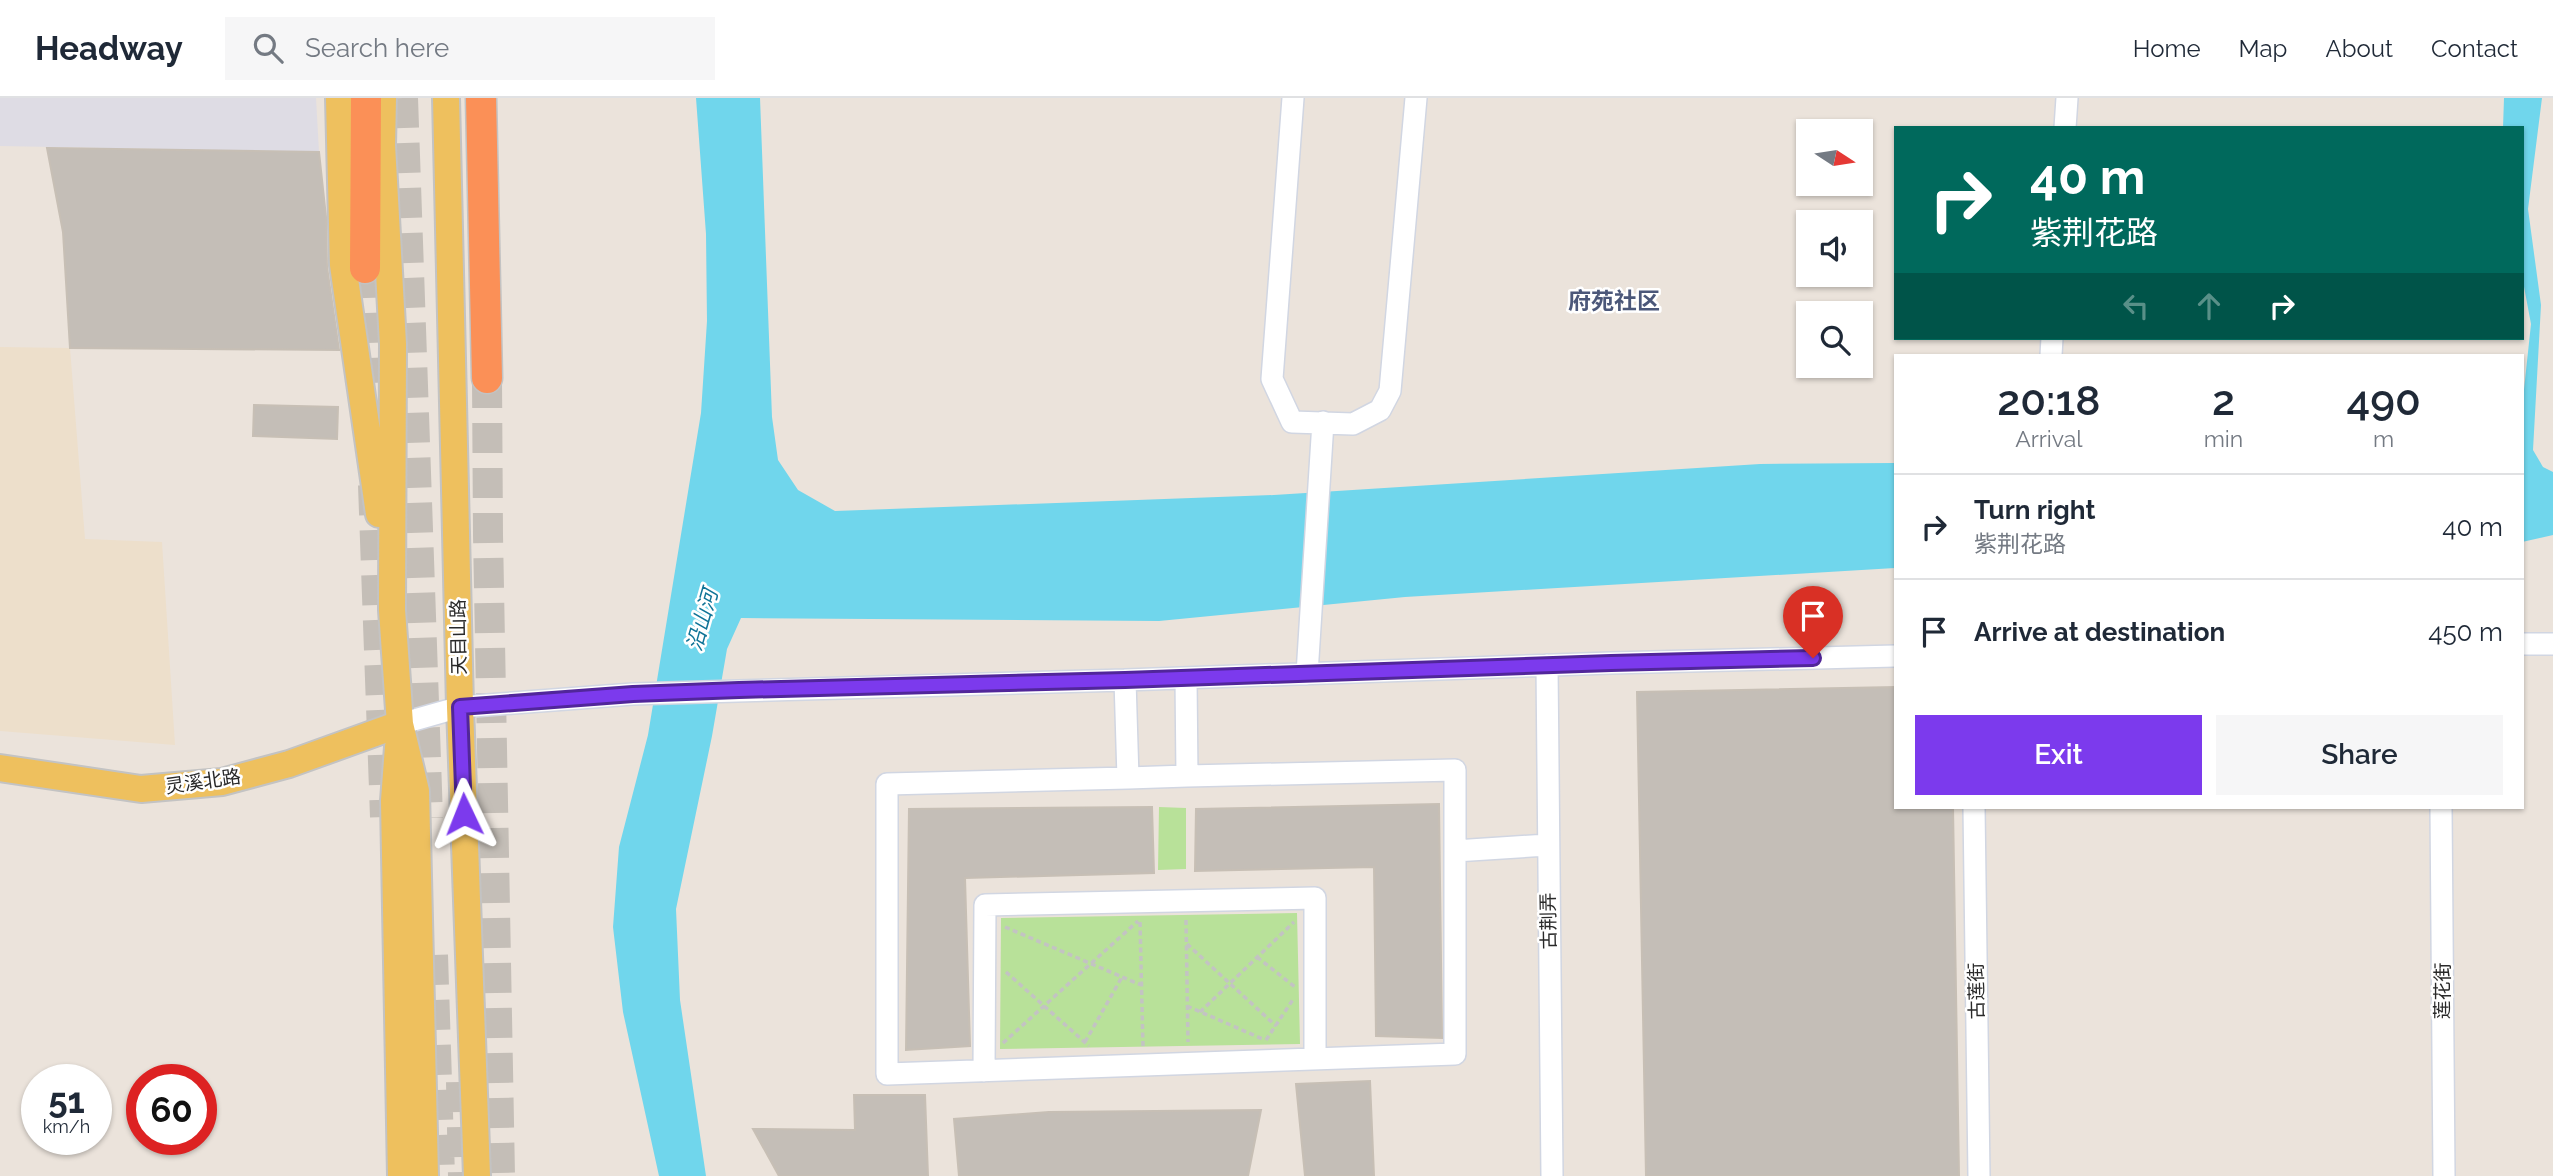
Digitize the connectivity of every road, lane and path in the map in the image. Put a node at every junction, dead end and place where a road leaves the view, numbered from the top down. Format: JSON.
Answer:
{"nodes":[{"id":1,"x":339,"y":98,"type":"edge"},
{"id":2,"x":366,"y":98,"type":"edge"},
{"id":3,"x":383,"y":98,"type":"edge"},
{"id":4,"x":446,"y":98,"type":"edge"},
{"id":5,"x":481,"y":98,"type":"edge"},
{"id":6,"x":1293,"y":98,"type":"edge"},
{"id":7,"x":1416,"y":98,"type":"edge"},
{"id":8,"x":2067,"y":98,"type":"edge"},
{"id":9,"x":2065,"y":126,"type":"edge"},
{"id":10,"x":365,"y":268,"type":"tunnel mouth"},
{"id":11,"x":487,"y":378,"type":"tunnel mouth"},
{"id":12,"x":1323,"y":422,"type":"junction"},
{"id":13,"x":392,"y":610,"type":"junction"},
{"id":14,"x":2524,"y":644,"type":"edge"},
{"id":15,"x":2553,"y":644,"type":"edge"},
{"id":16,"x":1894,"y":656,"type":"edge"},
{"id":17,"x":1547,"y":665,"type":"junction"},
{"id":18,"x":1307,"y":674,"type":"junction"},
{"id":19,"x":1186,"y":678,"type":"junction"},
{"id":20,"x":1125,"y":680,"type":"junction"},
{"id":21,"x":460,"y":707,"type":"junction"},
{"id":22,"x":400,"y":724,"type":"junction"},
{"id":23,"x":0,"y":768,"type":"edge"},
{"id":24,"x":1187,"y":776,"type":"junction"},
{"id":25,"x":1128,"y":778,"type":"junction"},
{"id":26,"x":1974,"y":809,"type":"edge"},
{"id":27,"x":2441,"y":809,"type":"edge"},
{"id":28,"x":1547,"y":845,"type":"junction"},
{"id":29,"x":1455,"y":851,"type":"junction"},
{"id":30,"x":1187,"y":901,"type":"junction"},
{"id":31,"x":1139,"y":911,"type":"junction"},
{"id":32,"x":1298,"y":919,"type":"dead end"},
{"id":33,"x":1001,"y":925,"type":"dead end"},
{"id":34,"x":1186,"y":943,"type":"junction"},
{"id":35,"x":1258,"y":957,"type":"junction"},
{"id":36,"x":1091,"y":964,"type":"junction"},
{"id":37,"x":1001,"y":968,"type":"dead end"},
{"id":38,"x":1122,"y":977,"type":"junction"},
{"id":39,"x":1230,"y":983,"type":"junction"},
{"id":40,"x":1141,"y":985,"type":"junction"},
{"id":41,"x":1044,"y":1006,"type":"junction"},
{"id":42,"x":1187,"y":1006,"type":"junction"},
{"id":43,"x":1200,"y":1012,"type":"junction"},
{"id":44,"x":1276,"y":1026,"type":"junction"},
{"id":45,"x":1266,"y":1040,"type":"junction"},
{"id":46,"x":1085,"y":1043,"type":"junction"},
{"id":47,"x":1000,"y":1045,"type":"dead end"},
{"id":48,"x":1277,"y":1045,"type":"dead end"},
{"id":49,"x":1091,"y":1048,"type":"dead end"},
{"id":50,"x":1315,"y":1059,"type":"junction"},
{"id":51,"x":1189,"y":1063,"type":"junction"},
{"id":52,"x":1144,"y":1065,"type":"junction"},
{"id":53,"x":984,"y":1071,"type":"junction"},
{"id":54,"x":401,"y":1176,"type":"edge"},
{"id":55,"x":425,"y":1176,"type":"edge"},
{"id":56,"x":477,"y":1176,"type":"edge"},
{"id":57,"x":1552,"y":1176,"type":"edge"},
{"id":58,"x":1979,"y":1176,"type":"edge"},
{"id":59,"x":2444,"y":1176,"type":"edge"}],
"edges":[{"from":1,"to":13,"type":"main road"},
{"from":2,"to":10,"type":"highway"},
{"from":3,"to":13,"type":"main road"},
{"from":4,"to":21,"type":"main road","name":"天目山路"},
{"from":5,"to":11,"type":"highway"},
{"from":6,"to":12,"type":"street"},
{"from":7,"to":12,"type":"street"},
{"from":8,"to":9,"type":"street"},
{"from":12,"to":18,"type":"street"},
{"from":13,"to":22,"type":"main road"},
{"from":14,"to":15,"type":"street"},
{"from":16,"to":17,"type":"street"},
{"from":17,"to":18,"type":"street"},
{"from":17,"to":28,"type":"street","name":"古荆弄"},
{"from":18,"to":19,"type":"street"},
{"from":19,"to":20,"type":"street"},
{"from":19,"to":24,"type":"street"},
{"from":20,"to":21,"type":"street"},
{"from":20,"to":25,"type":"street"},
{"from":21,"to":22,"type":"street"},
{"from":21,"to":56,"type":"main road","name":"天目山路"},
{"from":22,"to":23,"type":"main road","name":"灵溪北路"},
{"from":22,"to":54,"type":"main road"},
{"from":22,"to":55,"type":"main road"},
{"from":24,"to":25,"type":"street"},
{"from":24,"to":29,"type":"street"},
{"from":25,"to":53,"type":"street"},
{"from":26,"to":58,"type":"street","name":"古莲街"},
{"from":27,"to":59,"type":"street","name":"莲花街"},
{"from":28,"to":29,"type":"street"},
{"from":28,"to":57,"type":"street","name":"古荆弄"},
{"from":29,"to":50,"type":"street"},
{"from":30,"to":31,"type":"street"},
{"from":30,"to":34,"type":"path"},
{"from":30,"to":50,"type":"street"},
{"from":31,"to":36,"type":"path"},
{"from":31,"to":40,"type":"path"},
{"from":31,"to":53,"type":"street"},
{"from":32,"to":35,"type":"path"},
{"from":33,"to":36,"type":"path"},
{"from":34,"to":39,"type":"path"},
{"from":34,"to":42,"type":"path"},
{"from":35,"to":39,"type":"path"},
{"from":35,"to":44,"type":"path"},
{"from":36,"to":38,"type":"path"},
{"from":36,"to":41,"type":"path"},
{"from":37,"to":41,"type":"path"},
{"from":38,"to":40,"type":"path"},
{"from":38,"to":46,"type":"path"},
{"from":39,"to":43,"type":"path"},
{"from":39,"to":44,"type":"path"},
{"from":40,"to":52,"type":"path"},
{"from":41,"to":46,"type":"path"},
{"from":41,"to":47,"type":"path"},
{"from":42,"to":43,"type":"path"},
{"from":42,"to":51,"type":"path"},
{"from":43,"to":45,"type":"path"},
{"from":44,"to":45,"type":"path"},
{"from":45,"to":48,"type":"path"},
{"from":46,"to":49,"type":"path"},
{"from":50,"to":51,"type":"street"},
{"from":51,"to":52,"type":"street"},
{"from":52,"to":53,"type":"street"}]}
